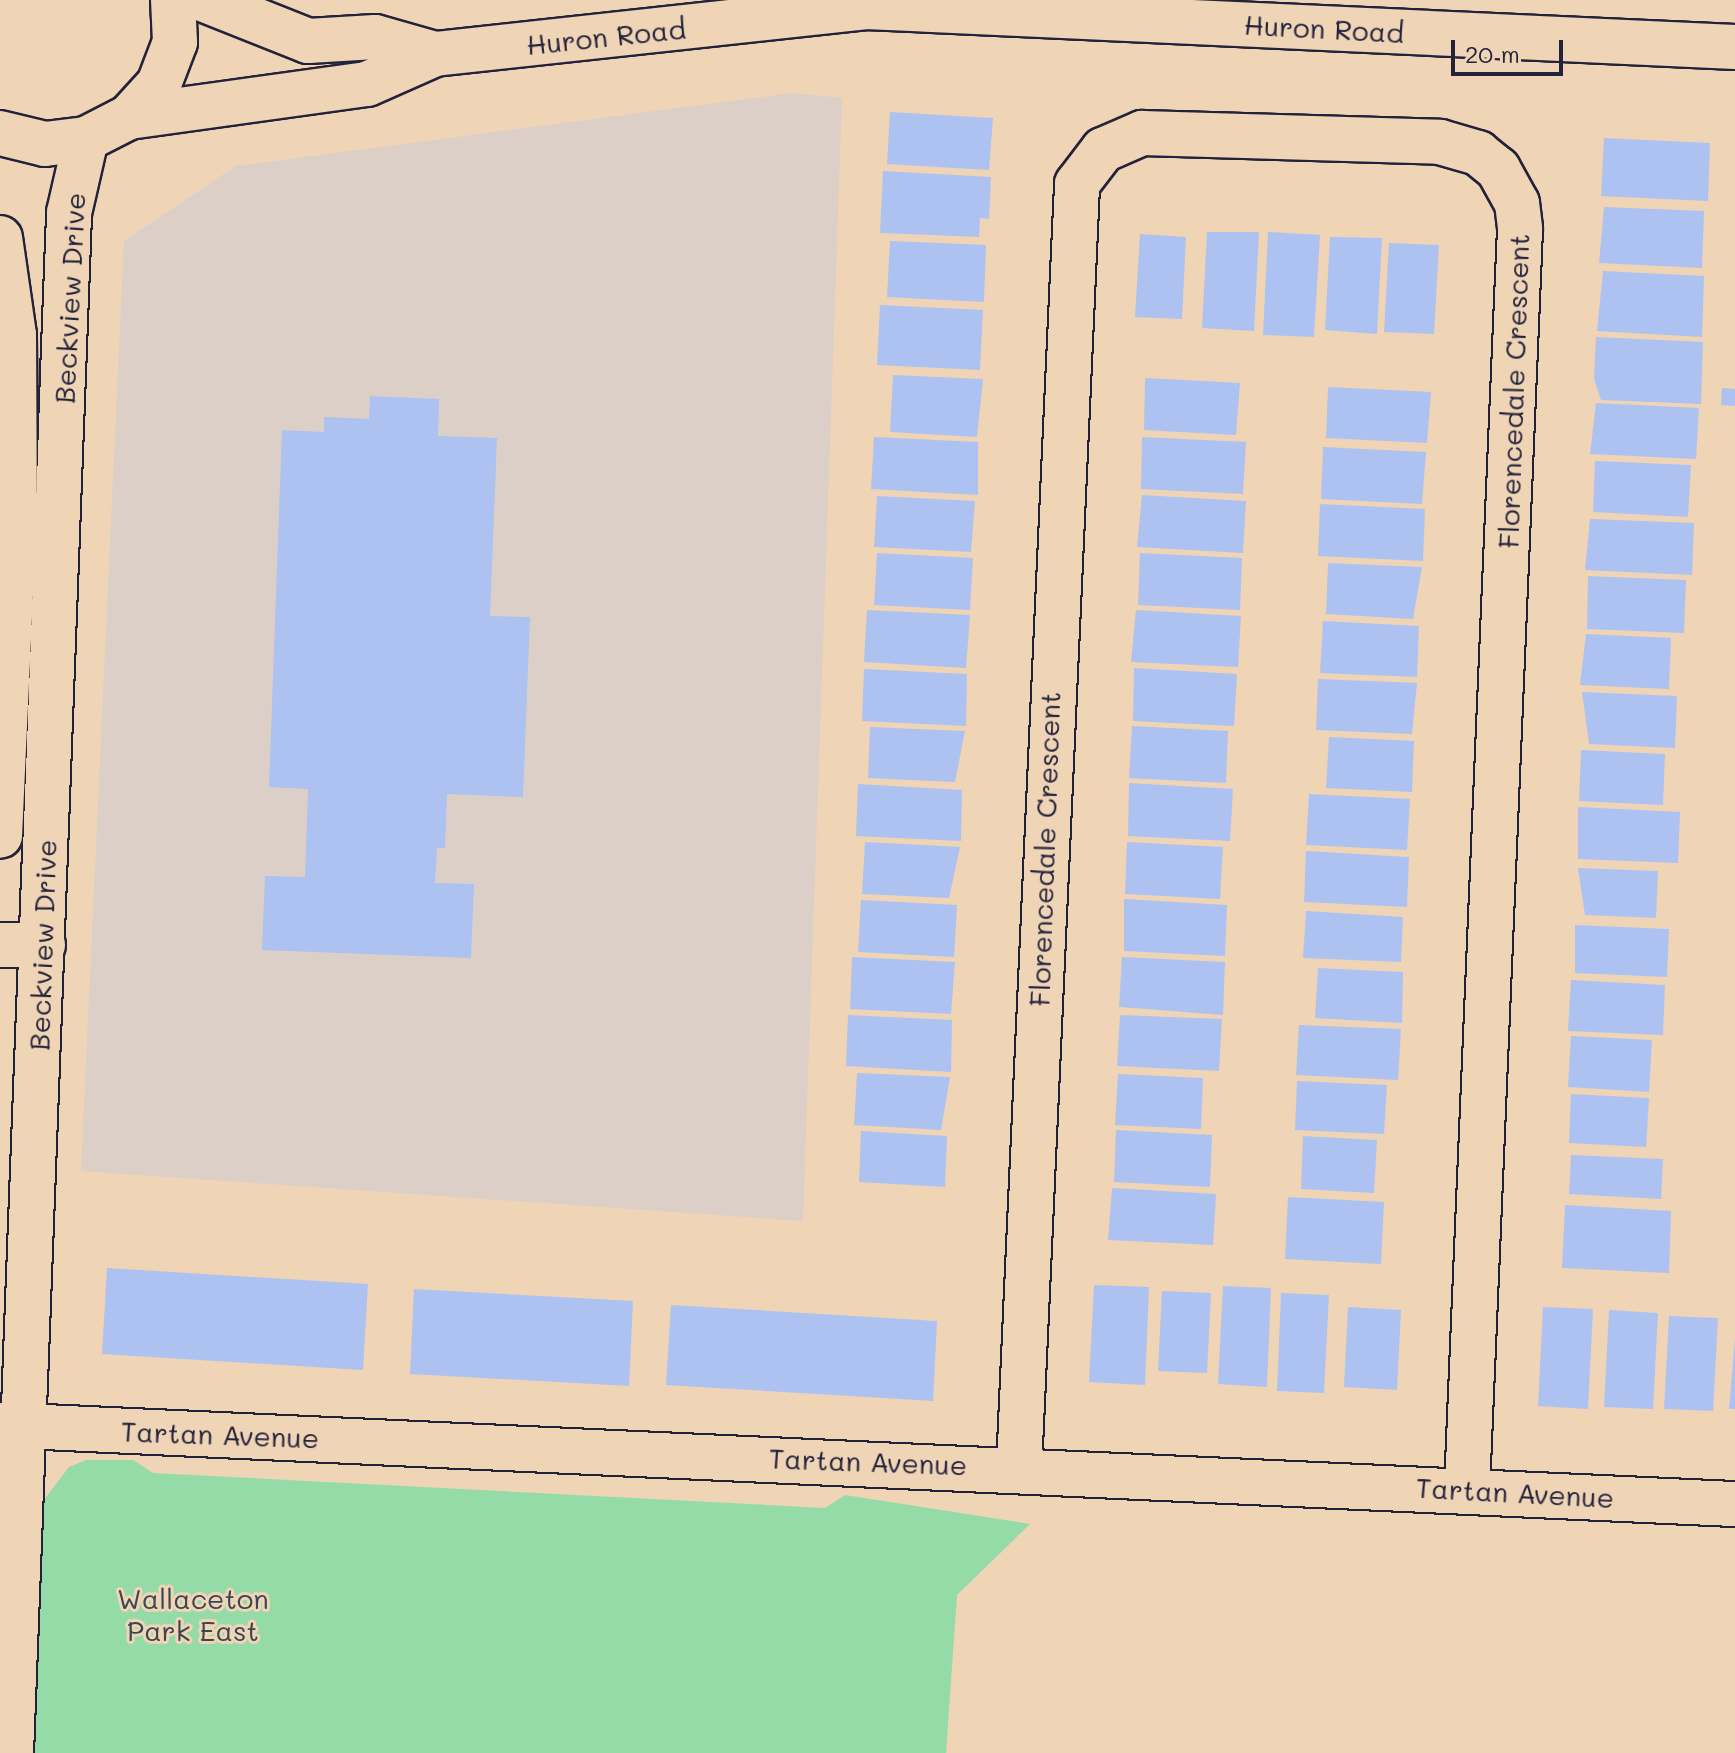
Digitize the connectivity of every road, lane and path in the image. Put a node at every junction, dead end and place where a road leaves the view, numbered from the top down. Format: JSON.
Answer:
{"nodes":[{"id":1,"x":173,"y":0,"type":"edge"},
{"id":2,"x":205,"y":0,"type":"edge"},
{"id":3,"x":1735,"y":47,"type":"edge"},
{"id":4,"x":435,"y":54,"type":"junction"},
{"id":5,"x":129,"y":117,"type":"junction"},
{"id":6,"x":0,"y":133,"type":"edge"},
{"id":7,"x":86,"y":139,"type":"junction"},
{"id":8,"x":0,"y":238,"type":"edge"},
{"id":9,"x":7,"y":506,"type":"edge"},
{"id":10,"x":59,"y":511,"type":"junction"},
{"id":11,"x":0,"y":836,"type":"edge"},
{"id":12,"x":21,"y":945,"type":"edge"},
{"id":13,"x":12,"y":1425,"type":"edge"},
{"id":14,"x":1019,"y":1468,"type":"junction"},
{"id":15,"x":1467,"y":1489,"type":"junction"},
{"id":16,"x":1735,"y":1504,"type":"edge"},
{"id":17,"x":11,"y":1753,"type":"edge"}],
"edges":[{"from":1,"to":5,"type":"street"},
{"from":2,"to":4,"type":"street","name":"Huron Road"},
{"from":3,"to":4,"type":"street","name":"Huron Road"},
{"from":4,"to":5,"type":"street","name":"Huron Road"},
{"from":5,"to":7,"type":"street"},
{"from":6,"to":7,"type":"street"},
{"from":7,"to":10,"type":"street","name":"Beckview Drive"},
{"from":8,"to":9,"type":"street","name":"Beckview Drive"},
{"from":9,"to":10,"type":"street"},
{"from":9,"to":11,"type":"street","name":"Beckview Drive"},
{"from":10,"to":12,"type":"street","name":"Beckview Drive"},
{"from":12,"to":13,"type":"street","name":"Beckview Drive"},
{"from":13,"to":14,"type":"street","name":"Tartan Avenue"},
{"from":13,"to":17,"type":"street","name":"Beckview Drive"},
{"from":14,"to":15,"type":"street","name":"Tartan Avenue"},
{"from":14,"to":15,"type":"street","name":"Florencedale Crescent"},
{"from":15,"to":16,"type":"street","name":"Tartan Avenue"}]}
